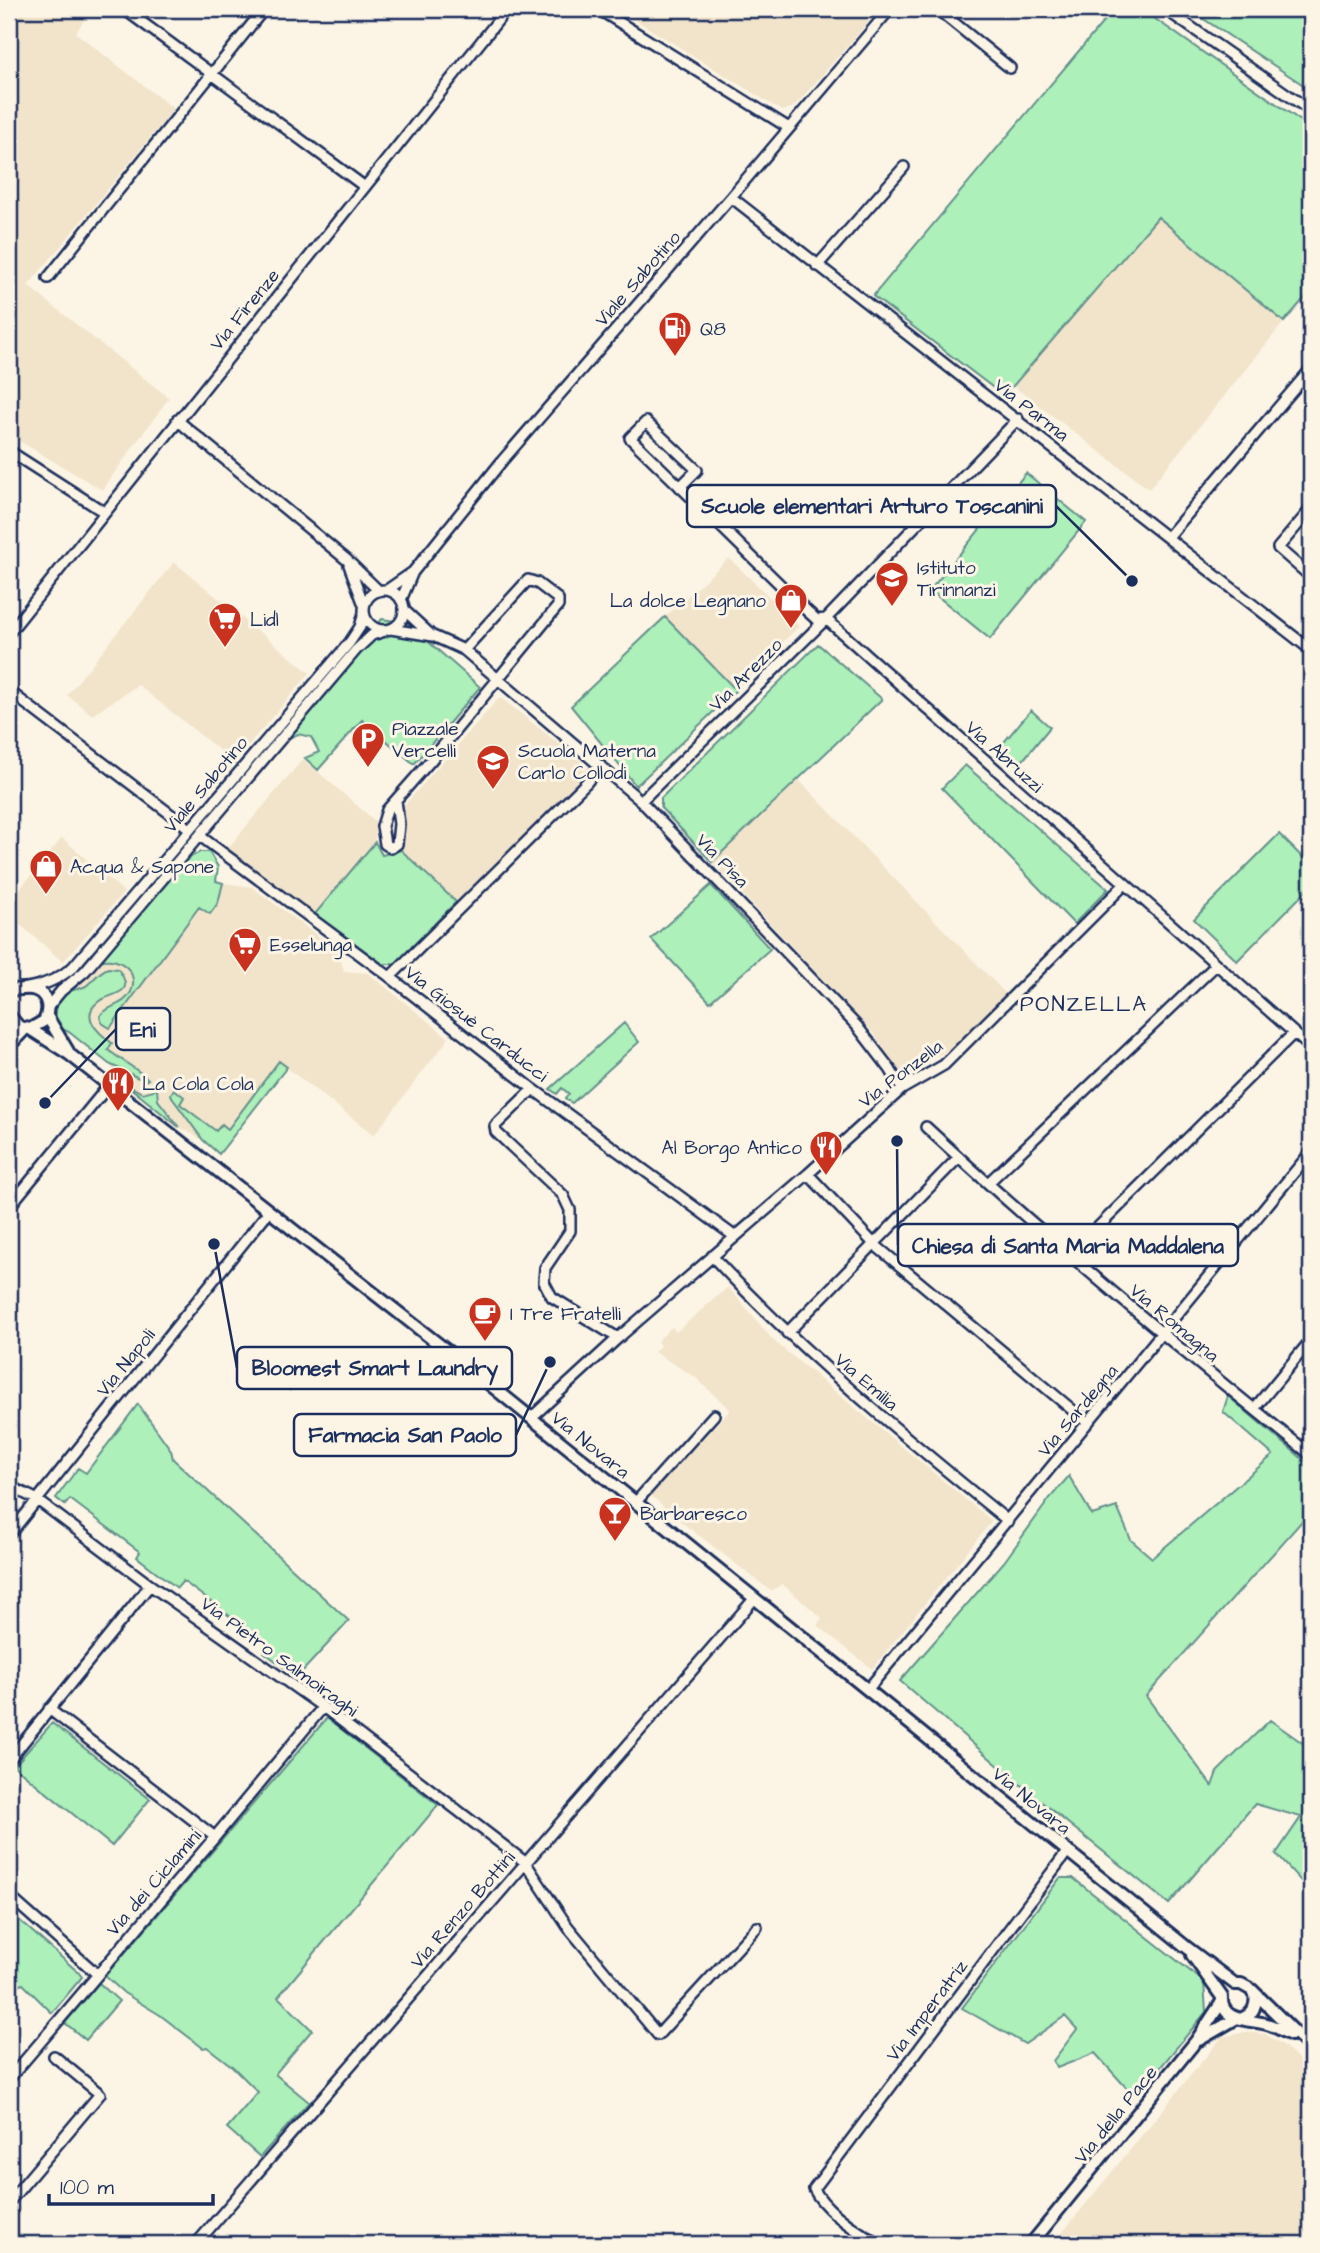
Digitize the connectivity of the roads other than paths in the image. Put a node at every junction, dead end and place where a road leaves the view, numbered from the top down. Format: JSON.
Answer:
{"nodes":[{"id":1,"x":124,"y":9,"type":"edge"},
{"id":2,"x":264,"y":9,"type":"edge"},
{"id":3,"x":507,"y":9,"type":"edge"},
{"id":4,"x":598,"y":9,"type":"edge"},
{"id":5,"x":890,"y":9,"type":"edge"},
{"id":6,"x":937,"y":9,"type":"edge"},
{"id":7,"x":1165,"y":9,"type":"edge"},
{"id":8,"x":1010,"y":68,"type":"dead end"},
{"id":9,"x":212,"y":74,"type":"junction"},
{"id":10,"x":1311,"y":111,"type":"edge"},
{"id":11,"x":789,"y":128,"type":"junction"},
{"id":12,"x":904,"y":167,"type":"dead end"},
{"id":13,"x":365,"y":187,"type":"junction"},
{"id":14,"x":731,"y":197,"type":"junction"},
{"id":15,"x":817,"y":266,"type":"junction"},
{"id":16,"x":48,"y":278,"type":"dead end"},
{"id":17,"x":1311,"y":369,"type":"edge"},
{"id":18,"x":1018,"y":419,"type":"junction"},
{"id":19,"x":177,"y":420,"type":"junction"},
{"id":20,"x":9,"y":452,"type":"edge"},
{"id":21,"x":680,"y":487,"type":"junction"},
{"id":22,"x":1311,"y":509,"type":"edge"},
{"id":23,"x":104,"y":512,"type":"junction"},
{"id":24,"x":1168,"y":537,"type":"junction"},
{"id":25,"x":347,"y":560,"type":"junction"},
{"id":26,"x":413,"y":572,"type":"junction"},
{"id":27,"x":1311,"y":578,"type":"edge"},
{"id":28,"x":383,"y":591,"type":"junction"},
{"id":29,"x":403,"y":605,"type":"junction"},
{"id":30,"x":364,"y":609,"type":"junction"},
{"id":31,"x":826,"y":620,"type":"junction"},
{"id":32,"x":388,"y":630,"type":"junction"},
{"id":33,"x":9,"y":633,"type":"edge"},
{"id":34,"x":432,"y":636,"type":"junction"},
{"id":35,"x":464,"y":650,"type":"junction"},
{"id":36,"x":1311,"y":650,"type":"edge"},
{"id":37,"x":497,"y":679,"type":"junction"},
{"id":38,"x":9,"y":691,"type":"edge"},
{"id":39,"x":600,"y":765,"type":"junction"},
{"id":40,"x":396,"y":800,"type":"dead end"},
{"id":41,"x":641,"y":801,"type":"junction"},
{"id":42,"x":190,"y":829,"type":"junction"},
{"id":43,"x":200,"y":836,"type":"junction"},
{"id":44,"x":1124,"y":885,"type":"junction"},
{"id":45,"x":1216,"y":965,"type":"junction"},
{"id":46,"x":390,"y":976,"type":"junction"},
{"id":47,"x":18,"y":990,"type":"edge"},
{"id":48,"x":9,"y":1003,"type":"edge"},
{"id":49,"x":47,"y":1011,"type":"junction"},
{"id":50,"x":9,"y":1019,"type":"edge"},
{"id":51,"x":27,"y":1029,"type":"junction"},
{"id":52,"x":1294,"y":1033,"type":"junction"},
{"id":53,"x":9,"y":1046,"type":"edge"},
{"id":54,"x":1311,"y":1048,"type":"edge"},
{"id":55,"x":69,"y":1054,"type":"junction"},
{"id":56,"x":109,"y":1085,"type":"junction"},
{"id":57,"x":902,"y":1088,"type":"junction"},
{"id":58,"x":533,"y":1089,"type":"junction"},
{"id":59,"x":926,"y":1127,"type":"dead end"},
{"id":60,"x":1311,"y":1152,"type":"edge"},
{"id":61,"x":959,"y":1157,"type":"junction"},
{"id":62,"x":808,"y":1174,"type":"junction"},
{"id":63,"x":988,"y":1183,"type":"junction"},
{"id":64,"x":9,"y":1207,"type":"edge"},
{"id":65,"x":269,"y":1211,"type":"junction"},
{"id":66,"x":734,"y":1236,"type":"junction"},
{"id":67,"x":875,"y":1245,"type":"junction"},
{"id":68,"x":712,"y":1256,"type":"junction"},
{"id":69,"x":1069,"y":1256,"type":"junction"},
{"id":70,"x":788,"y":1333,"type":"junction"},
{"id":71,"x":1162,"y":1335,"type":"junction"},
{"id":72,"x":618,"y":1338,"type":"junction"},
{"id":73,"x":1311,"y":1340,"type":"edge"},
{"id":74,"x":1254,"y":1409,"type":"junction"},
{"id":75,"x":714,"y":1415,"type":"dead end"},
{"id":76,"x":531,"y":1418,"type":"junction"},
{"id":77,"x":1088,"y":1423,"type":"junction"},
{"id":78,"x":1311,"y":1455,"type":"edge"},
{"id":79,"x":9,"y":1486,"type":"edge"},
{"id":80,"x":36,"y":1499,"type":"junction"},
{"id":81,"x":635,"y":1503,"type":"junction"},
{"id":82,"x":1008,"y":1521,"type":"junction"},
{"id":83,"x":9,"y":1535,"type":"edge"},
{"id":84,"x":150,"y":1585,"type":"junction"},
{"id":85,"x":754,"y":1598,"type":"junction"},
{"id":86,"x":868,"y":1689,"type":"junction"},
{"id":87,"x":323,"y":1707,"type":"junction"},
{"id":88,"x":49,"y":1709,"type":"junction"},
{"id":89,"x":9,"y":1760,"type":"edge"},
{"id":90,"x":215,"y":1837,"type":"junction"},
{"id":91,"x":1067,"y":1852,"type":"junction"},
{"id":92,"x":525,"y":1862,"type":"junction"},
{"id":93,"x":9,"y":1896,"type":"edge"},
{"id":94,"x":757,"y":1927,"type":"dead end"},
{"id":95,"x":1185,"y":1946,"type":"junction"},
{"id":96,"x":97,"y":1974,"type":"junction"},
{"id":97,"x":1236,"y":1984,"type":"junction"},
{"id":98,"x":1255,"y":1995,"type":"junction"},
{"id":99,"x":1222,"y":2000,"type":"junction"},
{"id":100,"x":1240,"y":2018,"type":"junction"},
{"id":101,"x":1196,"y":2042,"type":"junction"},
{"id":102,"x":1308,"y":2046,"type":"edge"},
{"id":103,"x":54,"y":2056,"type":"dead end"},
{"id":104,"x":9,"y":2079,"type":"edge"},
{"id":105,"x":9,"y":2202,"type":"edge"},
{"id":106,"x":197,"y":2244,"type":"edge"},
{"id":107,"x":879,"y":2244,"type":"edge"},
{"id":108,"x":1031,"y":2244,"type":"edge"}],
"edges":[{"from":1,"to":9,"type":"street"},
{"from":2,"to":9,"type":"street"},
{"from":3,"to":13,"type":"street","name":"Via Firenze"},
{"from":4,"to":11,"type":"street"},
{"from":5,"to":11,"type":"street","name":"Viale Sabotino"},
{"from":6,"to":8,"type":"street"},
{"from":7,"to":10,"type":"street"},
{"from":9,"to":13,"type":"street"},
{"from":9,"to":16,"type":"street"},
{"from":11,"to":14,"type":"street","name":"Viale Sabotino"},
{"from":12,"to":15,"type":"street"},
{"from":13,"to":19,"type":"street","name":"Via Firenze"},
{"from":14,"to":15,"type":"street","name":"Via Parma"},
{"from":14,"to":26,"type":"street","name":"Viale Sabotino"},
{"from":15,"to":18,"type":"street","name":"Via Parma"},
{"from":17,"to":24,"type":"street"},
{"from":18,"to":24,"type":"street","name":"Via Parma"},
{"from":18,"to":31,"type":"street","name":"Via Arezzo"},
{"from":19,"to":23,"type":"street","name":"Via Firenze"},
{"from":19,"to":25,"type":"street"},
{"from":20,"to":23,"type":"street"},
{"from":21,"to":21,"type":"street","name":"Via Abruzzi"},
{"from":21,"to":31,"type":"street","name":"Via Abruzzi"},
{"from":22,"to":27,"type":"street"},
{"from":23,"to":33,"type":"street","name":"Via Firenze"},
{"from":24,"to":36,"type":"street","name":"Via Parma"},
{"from":25,"to":28,"type":"street"},
{"from":25,"to":30,"type":"street"},
{"from":26,"to":28,"type":"street","name":"Viale Sabotino"},
{"from":26,"to":29,"type":"street","name":"Viale Sabotino"},
{"from":28,"to":29,"type":"street"},
{"from":28,"to":30,"type":"street"},
{"from":29,"to":32,"type":"street"},
{"from":29,"to":34,"type":"street","name":"Via Pisa"},
{"from":30,"to":32,"type":"street"},
{"from":30,"to":42,"type":"street","name":"Viale Sabotino"},
{"from":31,"to":41,"type":"street","name":"Via Arezzo"},
{"from":31,"to":44,"type":"street","name":"Via Abruzzi"},
{"from":32,"to":34,"type":"street","name":"Via Pisa"},
{"from":32,"to":43,"type":"street","name":"Viale Sabotino"},
{"from":34,"to":35,"type":"street","name":"Via Pisa"},
{"from":35,"to":37,"type":"street","name":"Via Pisa"},
{"from":35,"to":37,"type":"street"},
{"from":37,"to":39,"type":"street","name":"Via Pisa"},
{"from":37,"to":40,"type":"street"},
{"from":38,"to":42,"type":"street"},
{"from":39,"to":41,"type":"street","name":"Via Pisa"},
{"from":39,"to":46,"type":"street"},
{"from":41,"to":57,"type":"street","name":"Via Pisa"},
{"from":42,"to":47,"type":"street","name":"Viale Sabotino"},
{"from":43,"to":46,"type":"street","name":"Via Giosuè Carducci"},
{"from":43,"to":49,"type":"street","name":"Viale Sabotino"},
{"from":44,"to":45,"type":"street","name":"Via Abruzzi"},
{"from":44,"to":57,"type":"street","name":"Via Ponzella"},
{"from":45,"to":52,"type":"street","name":"Via Abruzzi"},
{"from":45,"to":63,"type":"street"},
{"from":46,"to":58,"type":"street","name":"Via Giosuè Carducci"},
{"from":47,"to":48,"type":"street"},
{"from":47,"to":49,"type":"street"},
{"from":49,"to":51,"type":"street"},
{"from":49,"to":55,"type":"street","name":"Via Novara"},
{"from":50,"to":51,"type":"street","name":"Via Novara"},
{"from":51,"to":53,"type":"street"},
{"from":51,"to":55,"type":"street","name":"Via Novara"},
{"from":52,"to":54,"type":"street","name":"Via Abruzzi"},
{"from":52,"to":69,"type":"street"},
{"from":55,"to":56,"type":"street","name":"Via Novara"},
{"from":56,"to":64,"type":"street"},
{"from":56,"to":65,"type":"street","name":"Via Novara"},
{"from":57,"to":62,"type":"street","name":"Via Ponzella"},
{"from":58,"to":66,"type":"street","name":"Via Giosuè Carducci"},
{"from":58,"to":72,"type":"street"},
{"from":59,"to":61,"type":"street","name":"Via Romagna"},
{"from":60,"to":71,"type":"street","name":"Via Sardegna"},
{"from":61,"to":63,"type":"street","name":"Via Romagna"},
{"from":61,"to":67,"type":"street"},
{"from":62,"to":66,"type":"street","name":"Via Ponzella"},
{"from":62,"to":67,"type":"street"},
{"from":63,"to":69,"type":"street","name":"Via Romagna"},
{"from":65,"to":76,"type":"street","name":"Via Novara"},
{"from":65,"to":80,"type":"street","name":"Via Napoli"},
{"from":66,"to":68,"type":"street","name":"Via Ponzella"},
{"from":67,"to":70,"type":"street"},
{"from":67,"to":77,"type":"street"},
{"from":68,"to":70,"type":"street","name":"Via Emilia"},
{"from":68,"to":72,"type":"street","name":"Via Ponzella"},
{"from":69,"to":71,"type":"street","name":"Via Romagna"},
{"from":70,"to":82,"type":"street","name":"Via Emilia"},
{"from":71,"to":74,"type":"street","name":"Via Romagna"},
{"from":71,"to":77,"type":"street","name":"Via Sardegna"},
{"from":72,"to":76,"type":"street","name":"Via Ponzella"},
{"from":73,"to":74,"type":"street"},
{"from":74,"to":78,"type":"street","name":"Via Romagna"},
{"from":75,"to":81,"type":"street"},
{"from":76,"to":81,"type":"street","name":"Via Novara"},
{"from":77,"to":82,"type":"street","name":"Via Sardegna"},
{"from":79,"to":80,"type":"street","name":"Via Pietro Salmoiraghi"},
{"from":80,"to":83,"type":"street","name":"Via Napoli"},
{"from":80,"to":84,"type":"street","name":"Via Pietro Salmoiraghi"},
{"from":81,"to":85,"type":"street","name":"Via Novara"},
{"from":82,"to":86,"type":"street","name":"Via Sardegna"},
{"from":84,"to":87,"type":"street","name":"Via Pietro Salmoiraghi"},
{"from":84,"to":88,"type":"street"},
{"from":85,"to":86,"type":"street","name":"Via Novara"},
{"from":85,"to":92,"type":"street","name":"Via Renzo Bottini"},
{"from":86,"to":91,"type":"street","name":"Via Novara"},
{"from":87,"to":90,"type":"street","name":"Via dei Ciclamini"},
{"from":87,"to":92,"type":"street","name":"Via Pietro Salmoiraghi"},
{"from":88,"to":89,"type":"street"},
{"from":88,"to":90,"type":"street"},
{"from":90,"to":96,"type":"street","name":"Via dei Ciclamini"},
{"from":91,"to":95,"type":"street","name":"Via Novara"},
{"from":91,"to":107,"type":"street","name":"Via Imperatriz"},
{"from":92,"to":94,"type":"street","name":"Via Pietro Salmoiraghi"},
{"from":92,"to":106,"type":"street","name":"Via Renzo Bottini"},
{"from":93,"to":96,"type":"street"},
{"from":95,"to":97,"type":"street","name":"Via Novara"},
{"from":95,"to":99,"type":"street","name":"Via Novara"},
{"from":96,"to":104,"type":"street","name":"Via dei Ciclamini"},
{"from":97,"to":98,"type":"street","name":"Via Novara"},
{"from":97,"to":99,"type":"street"},
{"from":98,"to":100,"type":"street"},
{"from":98,"to":102,"type":"street","name":"Via Novara"},
{"from":99,"to":100,"type":"street","name":"Via Novara"},
{"from":99,"to":101,"type":"street","name":"Via della Pace"},
{"from":100,"to":101,"type":"street"},
{"from":100,"to":102,"type":"street","name":"Via Novara"},
{"from":101,"to":108,"type":"street","name":"Via della Pace"},
{"from":103,"to":105,"type":"street"}]}
